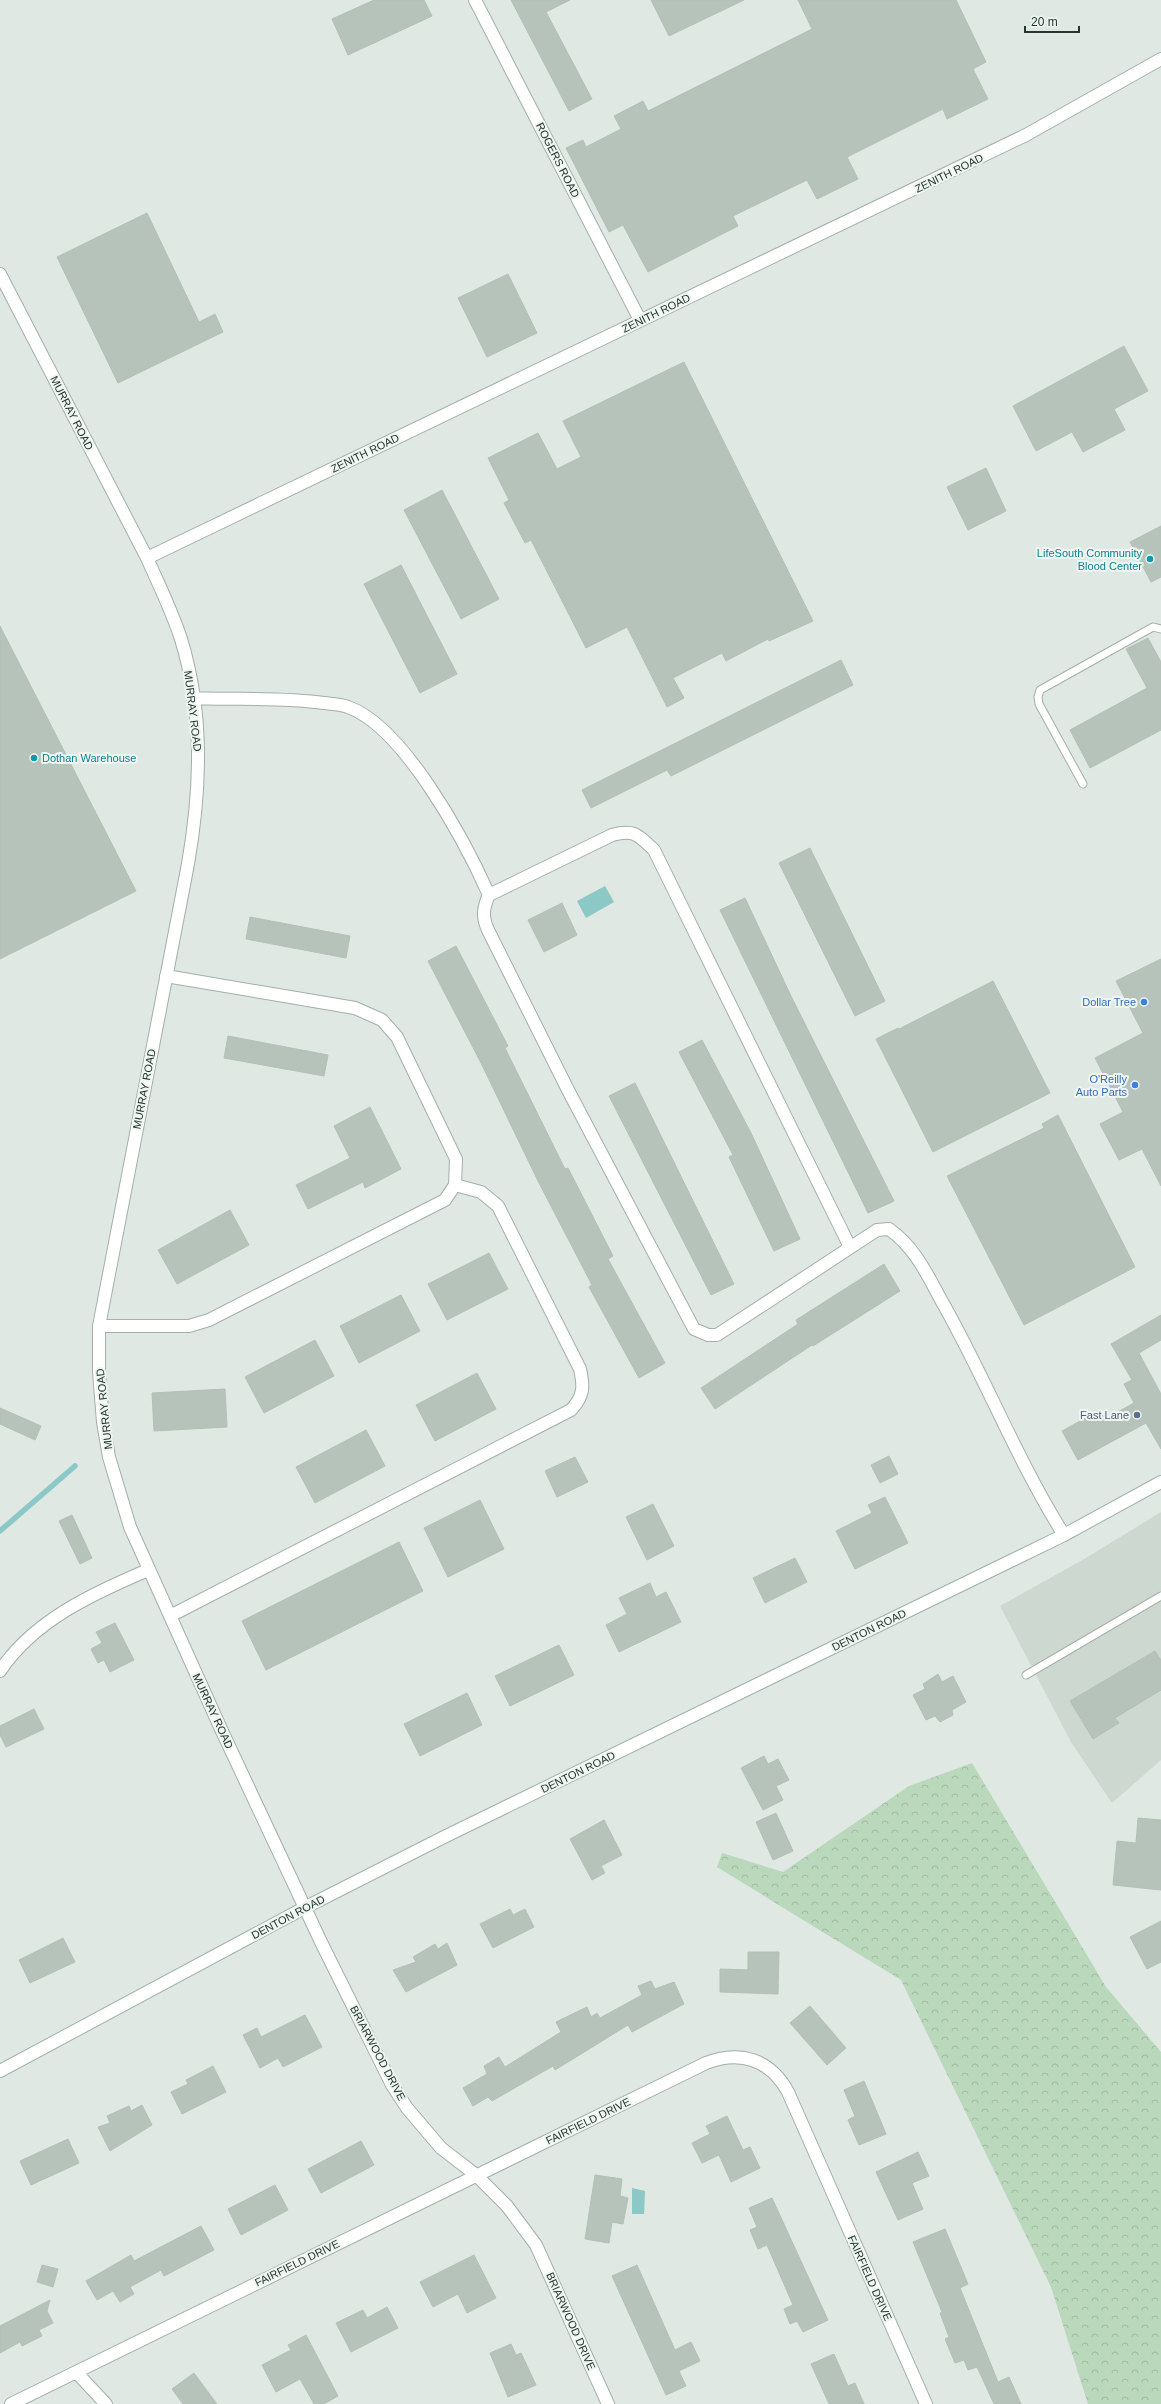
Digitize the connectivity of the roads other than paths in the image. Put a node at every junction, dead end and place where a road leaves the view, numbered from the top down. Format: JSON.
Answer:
{"nodes":[{"id":1,"x":475,"y":0,"type":"edge"},
{"id":2,"x":1161,"y":59,"type":"edge"},
{"id":3,"x":0,"y":274,"type":"edge"},
{"id":4,"x":640,"y":320,"type":"junction"},
{"id":5,"x":148,"y":558,"type":"junction"},
{"id":6,"x":1161,"y":629,"type":"edge"},
{"id":7,"x":193,"y":698,"type":"junction"},
{"id":8,"x":1083,"y":784,"type":"dead end"},
{"id":9,"x":489,"y":895,"type":"junction"},
{"id":10,"x":166,"y":976,"type":"junction"},
{"id":11,"x":455,"y":1185,"type":"junction"},
{"id":12,"x":850,"y":1247,"type":"junction"},
{"id":13,"x":99,"y":1326,"type":"junction"},
{"id":14,"x":1161,"y":1482,"type":"edge"},
{"id":15,"x":1064,"y":1535,"type":"junction"},
{"id":16,"x":148,"y":1570,"type":"junction"},
{"id":17,"x":1161,"y":1596,"type":"edge"},
{"id":18,"x":170,"y":1616,"type":"junction"},
{"id":19,"x":0,"y":1671,"type":"edge"},
{"id":20,"x":1026,"y":1675,"type":"dead end"},
{"id":21,"x":306,"y":1907,"type":"junction"},
{"id":22,"x":0,"y":2071,"type":"edge"},
{"id":23,"x":476,"y":2175,"type":"junction"},
{"id":24,"x":76,"y":2372,"type":"junction"},
{"id":25,"x":11,"y":2404,"type":"edge"},
{"id":26,"x":106,"y":2404,"type":"edge"},
{"id":27,"x":608,"y":2404,"type":"edge"},
{"id":28,"x":926,"y":2404,"type":"edge"}],
"edges":[{"from":1,"to":4,"type":"street","name":"ROGERS ROAD"},
{"from":2,"to":4,"type":"street","name":"ZENITH ROAD"},
{"from":3,"to":5,"type":"street","name":"MURRAY ROAD"},
{"from":4,"to":5,"type":"street","name":"ZENITH ROAD"},
{"from":5,"to":7,"type":"street","name":"MURRAY ROAD"},
{"from":6,"to":8,"type":"lane"},
{"from":7,"to":9,"type":"street"},
{"from":7,"to":10,"type":"street","name":"MURRAY ROAD"},
{"from":9,"to":12,"type":"street"},
{"from":9,"to":12,"type":"street"},
{"from":10,"to":11,"type":"street"},
{"from":10,"to":13,"type":"street","name":"MURRAY ROAD"},
{"from":11,"to":13,"type":"street"},
{"from":11,"to":18,"type":"street"},
{"from":12,"to":15,"type":"street"},
{"from":13,"to":16,"type":"street","name":"MURRAY ROAD"},
{"from":14,"to":15,"type":"street","name":"DENTON ROAD"},
{"from":15,"to":21,"type":"street","name":"DENTON ROAD"},
{"from":16,"to":18,"type":"street","name":"MURRAY ROAD"},
{"from":16,"to":19,"type":"street"},
{"from":17,"to":20,"type":"lane"},
{"from":18,"to":21,"type":"street","name":"MURRAY ROAD"},
{"from":21,"to":22,"type":"street","name":"DENTON ROAD"},
{"from":21,"to":23,"type":"street","name":"BRIARWOOD DRIVE"},
{"from":23,"to":24,"type":"street","name":"FAIRFIELD DRIVE"},
{"from":23,"to":27,"type":"street","name":"BRIARWOOD DRIVE"},
{"from":23,"to":28,"type":"street","name":"FAIRFIELD DRIVE"},
{"from":24,"to":25,"type":"street","name":"FAIRFIELD DRIVE"},
{"from":24,"to":26,"type":"street"}]}
